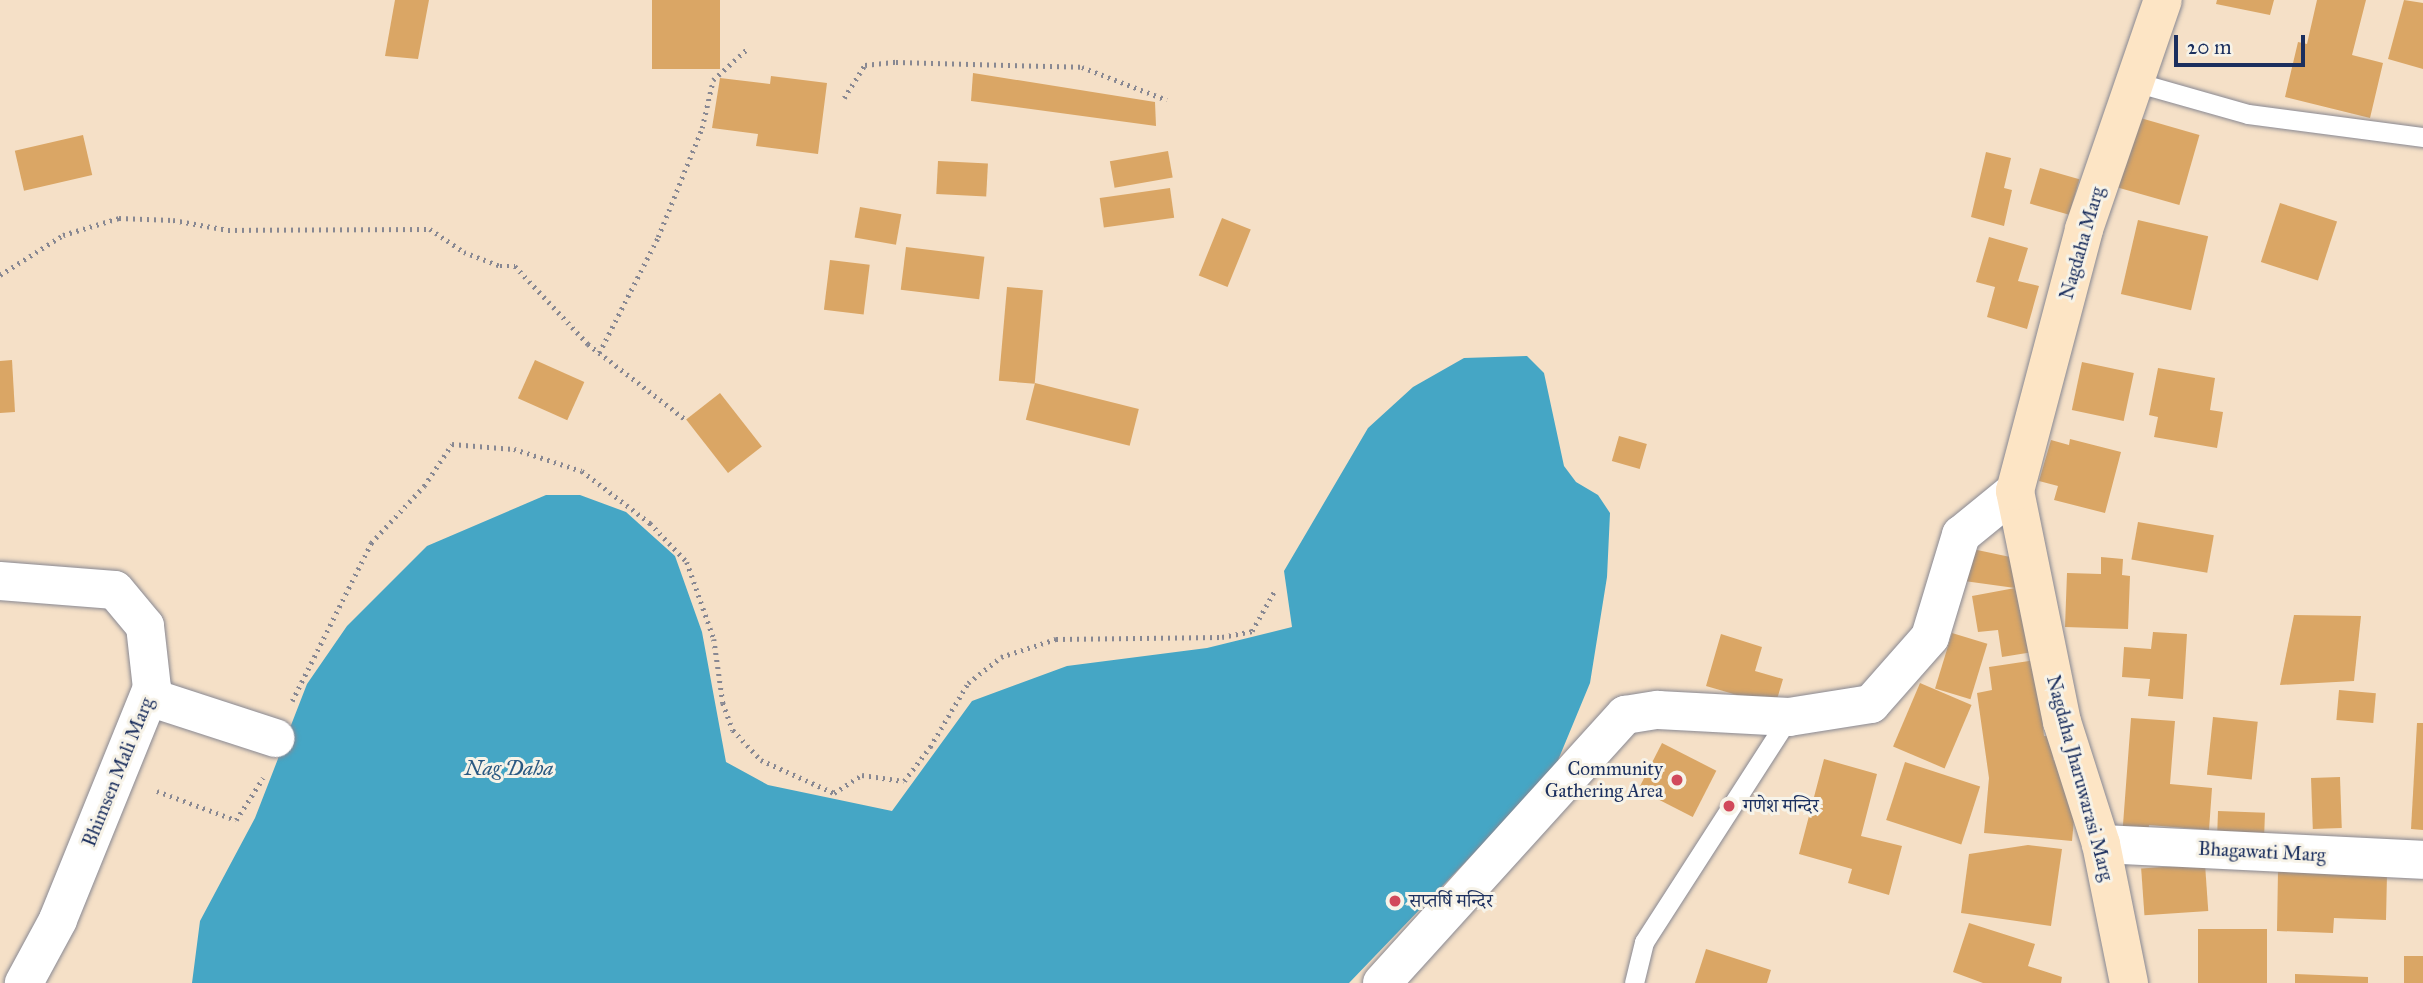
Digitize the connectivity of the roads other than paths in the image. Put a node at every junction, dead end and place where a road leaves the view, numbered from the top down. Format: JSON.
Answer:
{"nodes":[{"id":1,"x":2162,"y":0,"type":"edge"},
{"id":2,"x":2135,"y":82,"type":"junction"},
{"id":3,"x":2423,"y":137,"type":"edge"},
{"id":4,"x":2015,"y":491,"type":"junction"},
{"id":5,"x":0,"y":580,"type":"edge"},
{"id":6,"x":149,"y":697,"type":"junction"},
{"id":7,"x":1789,"y":717,"type":"junction"},
{"id":8,"x":275,"y":738,"type":"road end"},
{"id":9,"x":2101,"y":844,"type":"junction"},
{"id":10,"x":2423,"y":860,"type":"edge"},
{"id":11,"x":24,"y":983,"type":"edge"},
{"id":12,"x":1382,"y":983,"type":"edge"},
{"id":13,"x":1634,"y":983,"type":"edge"},
{"id":14,"x":2129,"y":983,"type":"edge"}],
"edges":[{"from":1,"to":2,"type":"street","name":"Nagdaha Marg"},
{"from":2,"to":3,"type":"lane"},
{"from":2,"to":4,"type":"street","name":"Nagdaha Marg"},
{"from":4,"to":7,"type":"street"},
{"from":4,"to":9,"type":"street","name":"Nagdaha Jharuwarasi Marg"},
{"from":5,"to":6,"type":"street","name":"Bhimsen Mali Marg"},
{"from":6,"to":8,"type":"street"},
{"from":6,"to":11,"type":"street","name":"Bhimsen Mali Marg"},
{"from":7,"to":12,"type":"street"},
{"from":7,"to":13,"type":"lane"},
{"from":9,"to":10,"type":"street","name":"Bhagawati Marg"},
{"from":9,"to":14,"type":"street","name":"Nagdaha Jharuwarasi Marg"}]}
